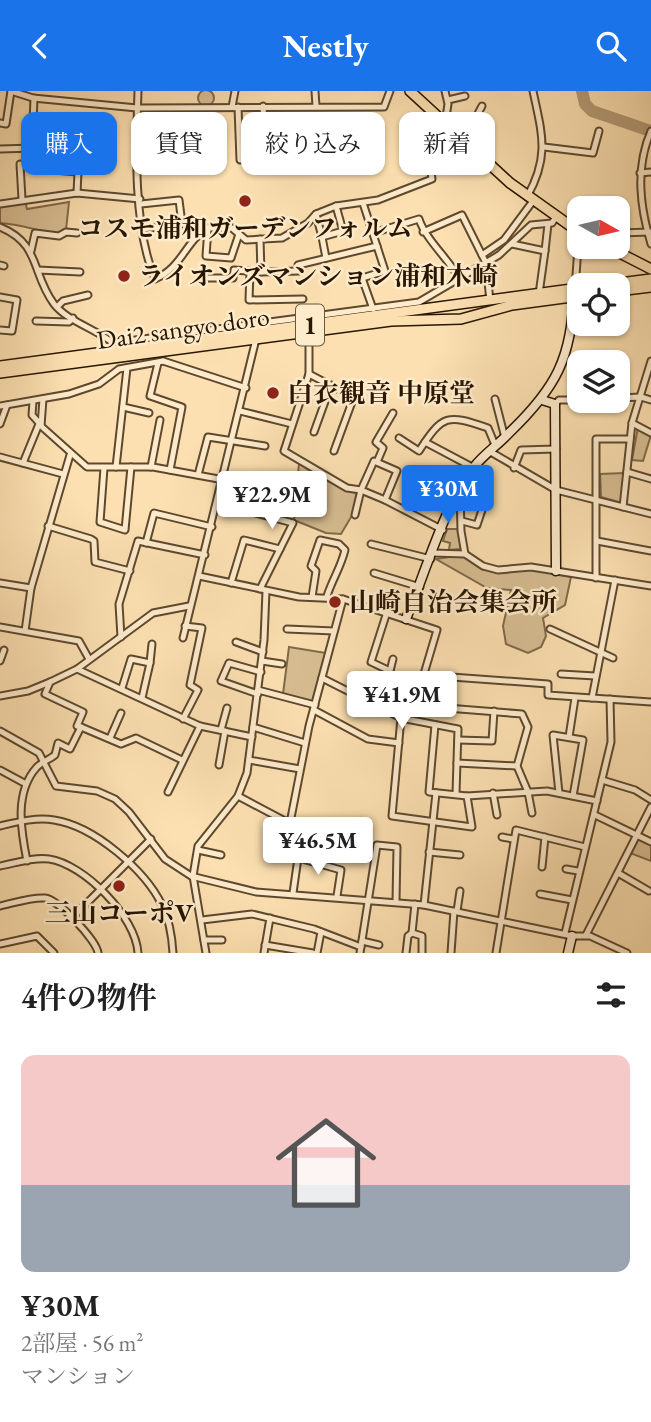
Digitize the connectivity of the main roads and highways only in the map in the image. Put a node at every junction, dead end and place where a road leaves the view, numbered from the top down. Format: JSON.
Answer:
{"nodes":[{"id":1,"x":410,"y":91,"type":"edge"},
{"id":2,"x":567,"y":227,"type":"edge"},
{"id":3,"x":630,"y":258,"type":"edge"},
{"id":4,"x":651,"y":269,"type":"edge"},
{"id":5,"x":651,"y":279,"type":"edge"},
{"id":6,"x":630,"y":282,"type":"edge"},
{"id":7,"x":651,"y":287,"type":"edge"},
{"id":8,"x":630,"y":290,"type":"edge"},
{"id":9,"x":567,"y":293,"type":"edge"},
{"id":10,"x":567,"y":295,"type":"edge"},
{"id":11,"x":0,"y":366,"type":"edge"},
{"id":12,"x":0,"y":373,"type":"edge"}],
"edges":[{"from":1,"to":2,"type":"main road"},
{"from":3,"to":4,"type":"main road"},
{"from":5,"to":6,"type":"main road"},
{"from":7,"to":8,"type":"main road"},
{"from":9,"to":11,"type":"main road","name":"Dai2 sangyo doro","number":"1"},
{"from":10,"to":12,"type":"main road","name":"Dai2 sangyo doro","number":"1"}]}
